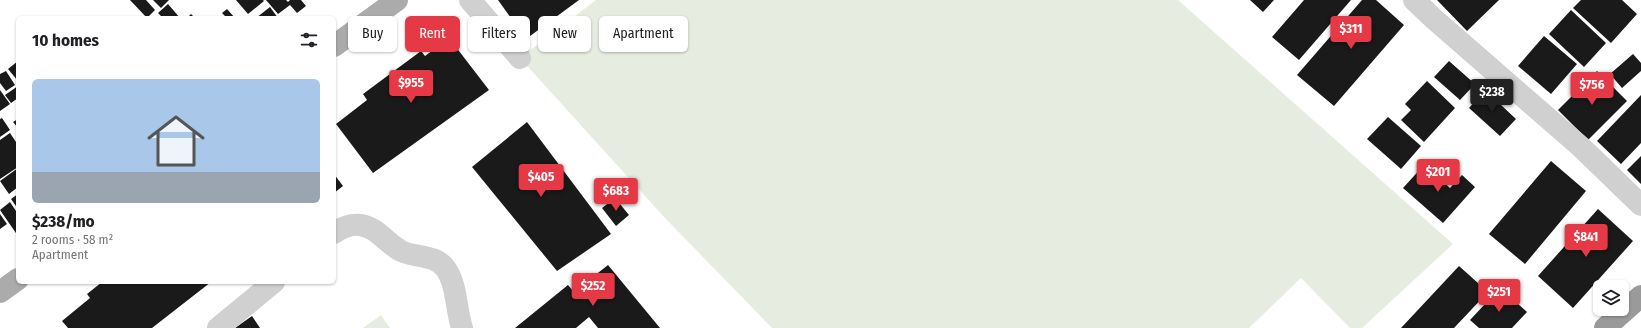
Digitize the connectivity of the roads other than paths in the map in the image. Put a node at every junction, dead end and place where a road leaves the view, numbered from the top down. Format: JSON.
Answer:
{"nodes":[{"id":1,"x":397,"y":0,"type":"edge"},
{"id":2,"x":470,"y":0,"type":"edge"},
{"id":3,"x":1414,"y":0,"type":"edge"},
{"id":4,"x":336,"y":45,"type":"edge"},
{"id":5,"x":520,"y":58,"type":"dead end"},
{"id":6,"x":1641,"y":205,"type":"edge"},
{"id":7,"x":336,"y":232,"type":"edge"},
{"id":8,"x":16,"y":280,"type":"edge"},
{"id":9,"x":272,"y":284,"type":"edge"},
{"id":10,"x":0,"y":292,"type":"edge"},
{"id":11,"x":1641,"y":296,"type":"edge"},
{"id":12,"x":218,"y":328,"type":"edge"},
{"id":13,"x":462,"y":328,"type":"edge"},
{"id":14,"x":1605,"y":328,"type":"edge"}],
"edges":[{"from":1,"to":4,"type":"main road"},
{"from":2,"to":5,"type":"street"},
{"from":3,"to":6,"type":"street"},
{"from":7,"to":13,"type":"street"},
{"from":8,"to":10,"type":"main road"},
{"from":9,"to":12,"type":"street"},
{"from":11,"to":14,"type":"highway"}]}
